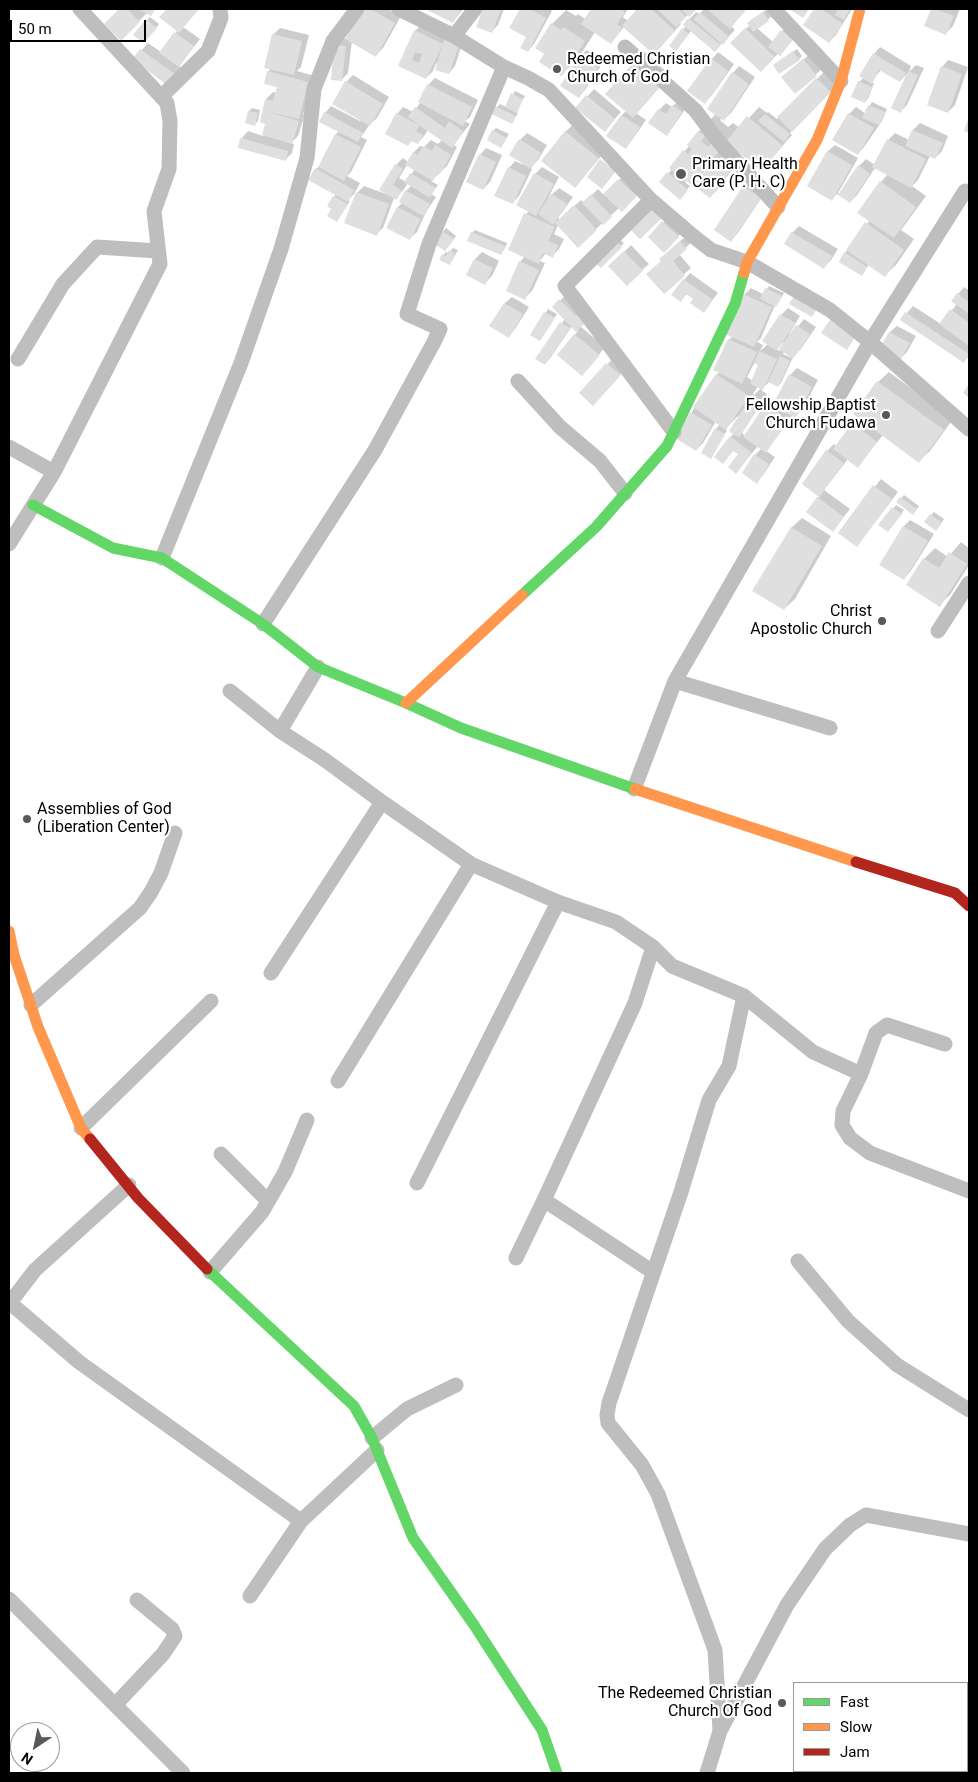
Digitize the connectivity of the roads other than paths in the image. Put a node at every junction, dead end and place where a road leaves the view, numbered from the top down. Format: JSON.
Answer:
{"nodes":[{"id":1,"x":80,"y":9,"type":"edge"},
{"id":2,"x":220,"y":9,"type":"edge"},
{"id":3,"x":357,"y":9,"type":"edge"},
{"id":4,"x":399,"y":9,"type":"edge"},
{"id":5,"x":475,"y":9,"type":"edge"},
{"id":6,"x":774,"y":9,"type":"edge"},
{"id":7,"x":860,"y":9,"type":"edge"},
{"id":8,"x":454,"y":36,"type":"junction"},
{"id":9,"x":625,"y":47,"type":"dead end"},
{"id":10,"x":504,"y":67,"type":"junction"},
{"id":11,"x":841,"y":81,"type":"junction"},
{"id":12,"x":162,"y":96,"type":"junction"},
{"id":13,"x":965,"y":191,"type":"dead end"},
{"id":14,"x":651,"y":200,"type":"junction"},
{"id":15,"x":778,"y":208,"type":"junction"},
{"id":16,"x":158,"y":251,"type":"junction"},
{"id":17,"x":747,"y":262,"type":"junction"},
{"id":18,"x":870,"y":342,"type":"junction"},
{"id":19,"x":18,"y":359,"type":"dead end"},
{"id":20,"x":518,"y":381,"type":"dead end"},
{"id":21,"x":969,"y":429,"type":"edge"},
{"id":22,"x":674,"y":432,"type":"junction"},
{"id":23,"x":9,"y":448,"type":"edge"},
{"id":24,"x":54,"y":472,"type":"junction"},
{"id":25,"x":625,"y":493,"type":"junction"},
{"id":26,"x":33,"y":505,"type":"junction"},
{"id":27,"x":9,"y":544,"type":"edge"},
{"id":28,"x":162,"y":558,"type":"junction"},
{"id":29,"x":969,"y":583,"type":"edge"},
{"id":30,"x":264,"y":624,"type":"junction"},
{"id":31,"x":938,"y":631,"type":"dead end"},
{"id":32,"x":318,"y":667,"type":"junction"},
{"id":33,"x":675,"y":682,"type":"junction"},
{"id":34,"x":230,"y":691,"type":"dead end"},
{"id":35,"x":406,"y":703,"type":"junction"},
{"id":36,"x":830,"y":728,"type":"dead end"},
{"id":37,"x":280,"y":732,"type":"junction"},
{"id":38,"x":634,"y":789,"type":"junction"},
{"id":39,"x":382,"y":802,"type":"junction"},
{"id":40,"x":176,"y":834,"type":"dead end"},
{"id":41,"x":471,"y":864,"type":"junction"},
{"id":42,"x":558,"y":902,"type":"junction"},
{"id":43,"x":969,"y":906,"type":"edge"},
{"id":44,"x":9,"y":931,"type":"edge"},
{"id":45,"x":653,"y":947,"type":"junction"},
{"id":46,"x":11,"y":957,"type":"edge"},
{"id":47,"x":271,"y":973,"type":"dead end"},
{"id":48,"x":744,"y":996,"type":"junction"},
{"id":49,"x":211,"y":1001,"type":"dead end"},
{"id":50,"x":31,"y":1005,"type":"junction"},
{"id":51,"x":945,"y":1044,"type":"dead end"},
{"id":52,"x":861,"y":1074,"type":"junction"},
{"id":53,"x":338,"y":1081,"type":"dead end"},
{"id":54,"x":307,"y":1120,"type":"dead end"},
{"id":55,"x":81,"y":1128,"type":"junction"},
{"id":56,"x":221,"y":1154,"type":"dead end"},
{"id":57,"x":417,"y":1183,"type":"dead end"},
{"id":58,"x":129,"y":1185,"type":"junction"},
{"id":59,"x":969,"y":1191,"type":"edge"},
{"id":60,"x":544,"y":1200,"type":"junction"},
{"id":61,"x":268,"y":1201,"type":"junction"},
{"id":62,"x":516,"y":1258,"type":"dead end"},
{"id":63,"x":798,"y":1261,"type":"dead end"},
{"id":64,"x":210,"y":1272,"type":"junction"},
{"id":65,"x":653,"y":1272,"type":"junction"},
{"id":66,"x":9,"y":1303,"type":"edge"},
{"id":67,"x":456,"y":1385,"type":"dead end"},
{"id":68,"x":969,"y":1410,"type":"edge"},
{"id":69,"x":375,"y":1444,"type":"junction"},
{"id":70,"x":301,"y":1521,"type":"junction"},
{"id":71,"x":969,"y":1534,"type":"edge"},
{"id":72,"x":250,"y":1596,"type":"dead end"},
{"id":73,"x":9,"y":1599,"type":"edge"},
{"id":74,"x":137,"y":1600,"type":"dead end"},
{"id":75,"x":115,"y":1705,"type":"junction"},
{"id":76,"x":720,"y":1731,"type":"junction"},
{"id":77,"x":183,"y":1773,"type":"edge"},
{"id":78,"x":557,"y":1773,"type":"edge"},
{"id":79,"x":707,"y":1773,"type":"edge"}],
"edges":[{"from":1,"to":12,"type":"street"},
{"from":2,"to":12,"type":"street"},
{"from":3,"to":28,"type":"street"},
{"from":4,"to":8,"type":"street"},
{"from":5,"to":8,"type":"street"},
{"from":6,"to":11,"type":"street"},
{"from":7,"to":11,"type":"street"},
{"from":8,"to":10,"type":"street"},
{"from":9,"to":15,"type":"street"},
{"from":10,"to":14,"type":"street"},
{"from":10,"to":30,"type":"street"},
{"from":11,"to":15,"type":"street"},
{"from":12,"to":16,"type":"street"},
{"from":13,"to":18,"type":"street"},
{"from":14,"to":17,"type":"street"},
{"from":14,"to":22,"type":"street"},
{"from":15,"to":17,"type":"street"},
{"from":16,"to":19,"type":"street"},
{"from":16,"to":24,"type":"street"},
{"from":17,"to":18,"type":"street"},
{"from":17,"to":22,"type":"street"},
{"from":18,"to":21,"type":"street"},
{"from":18,"to":33,"type":"street"},
{"from":20,"to":25,"type":"street"},
{"from":22,"to":25,"type":"street"},
{"from":23,"to":24,"type":"street"},
{"from":24,"to":26,"type":"street"},
{"from":25,"to":35,"type":"street"},
{"from":26,"to":27,"type":"street"},
{"from":26,"to":28,"type":"street"},
{"from":28,"to":30,"type":"street"},
{"from":29,"to":31,"type":"street"},
{"from":30,"to":32,"type":"street"},
{"from":32,"to":35,"type":"street"},
{"from":32,"to":37,"type":"street"},
{"from":33,"to":36,"type":"street"},
{"from":33,"to":38,"type":"street"},
{"from":34,"to":37,"type":"street"},
{"from":35,"to":38,"type":"street"},
{"from":37,"to":39,"type":"street"},
{"from":38,"to":43,"type":"street"},
{"from":39,"to":41,"type":"street"},
{"from":39,"to":47,"type":"street"},
{"from":40,"to":50,"type":"street"},
{"from":41,"to":42,"type":"street"},
{"from":41,"to":53,"type":"street"},
{"from":42,"to":45,"type":"street"},
{"from":42,"to":57,"type":"street"},
{"from":44,"to":46,"type":"street"},
{"from":45,"to":48,"type":"street"},
{"from":45,"to":60,"type":"street"},
{"from":46,"to":50,"type":"street"},
{"from":48,"to":52,"type":"street"},
{"from":48,"to":65,"type":"street"},
{"from":49,"to":55,"type":"street"},
{"from":50,"to":55,"type":"street"},
{"from":51,"to":52,"type":"street"},
{"from":52,"to":59,"type":"street"},
{"from":54,"to":61,"type":"street"},
{"from":55,"to":58,"type":"street"},
{"from":56,"to":61,"type":"street"},
{"from":58,"to":64,"type":"street"},
{"from":58,"to":66,"type":"street"},
{"from":60,"to":62,"type":"street"},
{"from":60,"to":65,"type":"street"},
{"from":61,"to":64,"type":"street"},
{"from":63,"to":68,"type":"street"},
{"from":64,"to":69,"type":"street"},
{"from":65,"to":76,"type":"street"},
{"from":66,"to":70,"type":"street"},
{"from":67,"to":69,"type":"street"},
{"from":69,"to":70,"type":"street"},
{"from":69,"to":78,"type":"street"},
{"from":70,"to":72,"type":"street"},
{"from":71,"to":76,"type":"street"},
{"from":73,"to":75,"type":"street"},
{"from":74,"to":75,"type":"street"},
{"from":75,"to":77,"type":"street"},
{"from":76,"to":79,"type":"street"}]}
